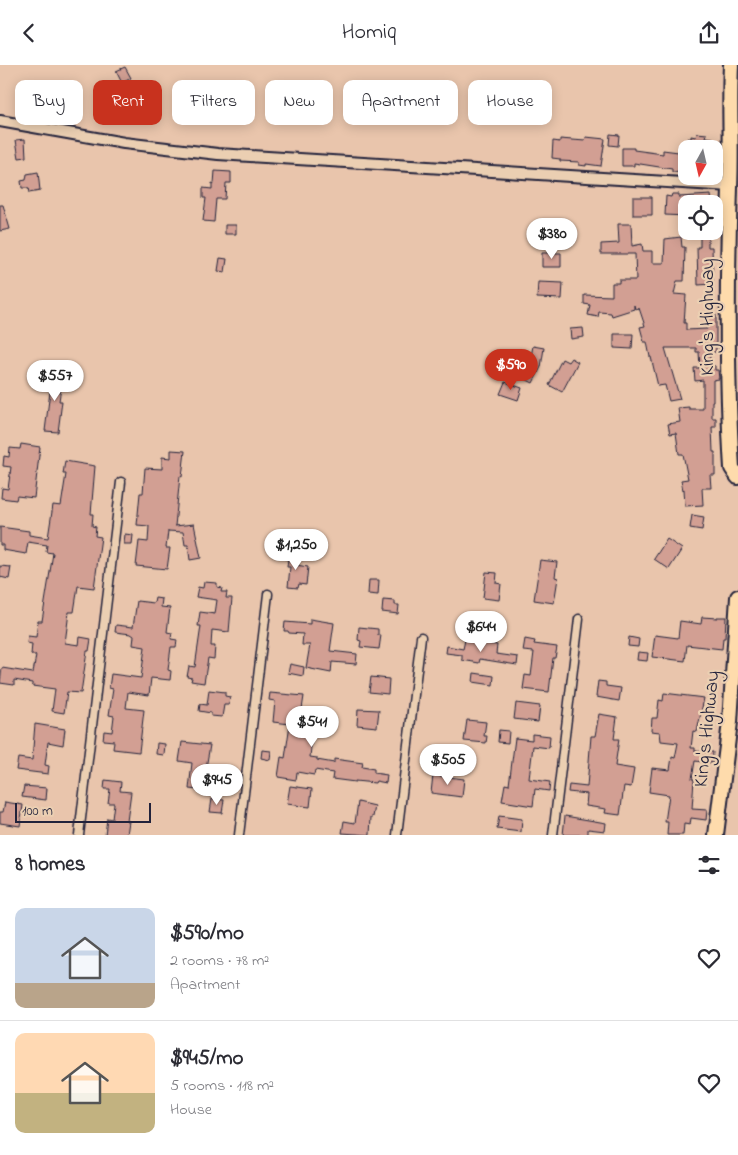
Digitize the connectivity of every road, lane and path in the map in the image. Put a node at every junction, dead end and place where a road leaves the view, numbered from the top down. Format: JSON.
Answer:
{"nodes":[{"id":1,"x":731,"y":65,"type":"edge"},
{"id":2,"x":0,"y":121,"type":"edge"},
{"id":3,"x":730,"y":186,"type":"junction"},
{"id":4,"x":738,"y":477,"type":"edge"},
{"id":5,"x":122,"y":483,"type":"dead end"},
{"id":6,"x":268,"y":594,"type":"dead end"},
{"id":7,"x":738,"y":597,"type":"edge"},
{"id":8,"x":579,"y":619,"type":"dead end"},
{"id":9,"x":421,"y":637,"type":"dead end"},
{"id":10,"x":79,"y":835,"type":"edge"},
{"id":11,"x":239,"y":835,"type":"edge"},
{"id":12,"x":397,"y":835,"type":"edge"},
{"id":13,"x":553,"y":835,"type":"edge"},
{"id":14,"x":716,"y":835,"type":"edge"}],
"edges":[{"from":1,"to":3,"type":"highway","name":"King's Highway"},
{"from":2,"to":3,"type":"street"},
{"from":3,"to":4,"type":"highway","name":"King's Highway"},
{"from":5,"to":10,"type":"street"},
{"from":6,"to":11,"type":"street"},
{"from":7,"to":14,"type":"highway","name":"King's Highway"},
{"from":8,"to":13,"type":"street"},
{"from":9,"to":12,"type":"street"}]}
